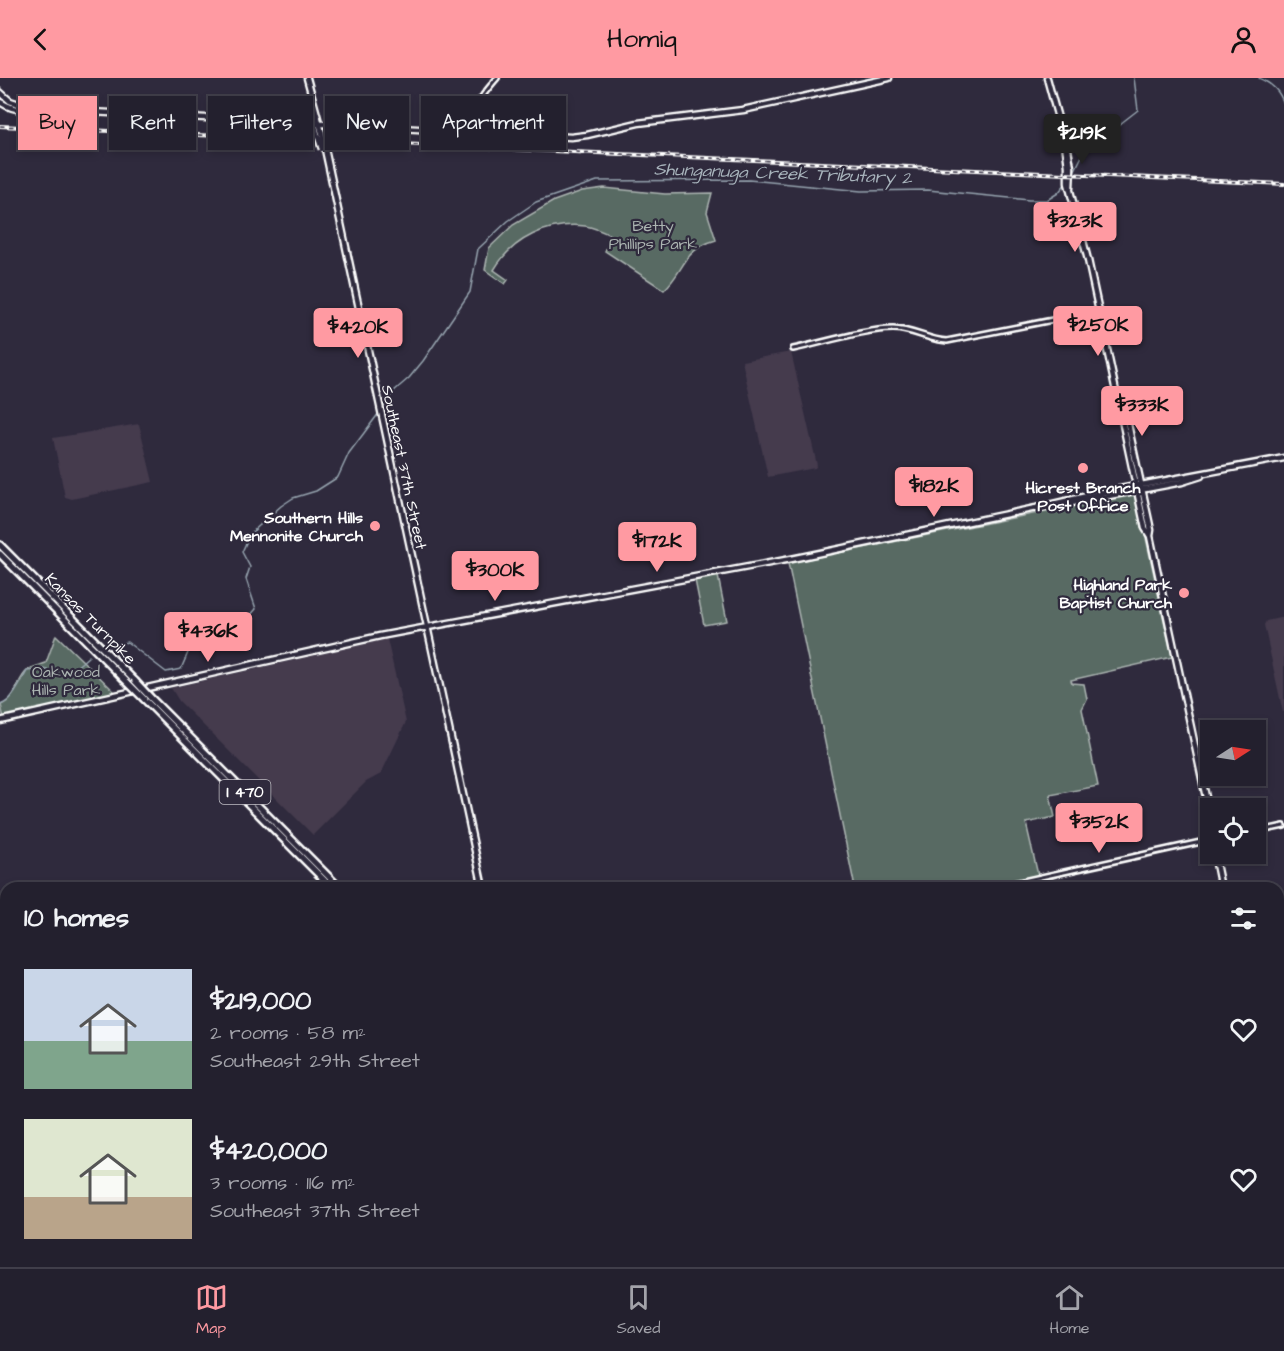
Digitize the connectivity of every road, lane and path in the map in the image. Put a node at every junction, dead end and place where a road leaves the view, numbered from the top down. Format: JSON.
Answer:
{"nodes":[{"id":1,"x":307,"y":78,"type":"edge"},
{"id":2,"x":497,"y":78,"type":"edge"},
{"id":3,"x":888,"y":78,"type":"edge"},
{"id":4,"x":1047,"y":78,"type":"edge"},
{"id":5,"x":0,"y":92,"type":"edge"},
{"id":6,"x":483,"y":96,"type":"edge"},
{"id":7,"x":0,"y":102,"type":"edge"},
{"id":8,"x":18,"y":104,"type":"edge"},
{"id":9,"x":18,"y":110,"type":"edge"},
{"id":10,"x":97,"y":113,"type":"edge"},
{"id":11,"x":317,"y":124,"type":"junction"},
{"id":12,"x":421,"y":129,"type":"edge"},
{"id":13,"x":566,"y":135,"type":"edge"},
{"id":14,"x":1100,"y":310,"type":"junction"},
{"id":15,"x":793,"y":349,"type":"dead end"},
{"id":16,"x":1284,"y":458,"type":"edge"},
{"id":17,"x":1139,"y":488,"type":"junction"},
{"id":18,"x":0,"y":545,"type":"edge"},
{"id":19,"x":0,"y":554,"type":"edge"},
{"id":20,"x":428,"y":627,"type":"junction"},
{"id":21,"x":147,"y":698,"type":"junction"},
{"id":22,"x":0,"y":721,"type":"edge"},
{"id":23,"x":1206,"y":798,"type":"edge"},
{"id":24,"x":1284,"y":826,"type":"edge"},
{"id":25,"x":1266,"y":830,"type":"edge"},
{"id":26,"x":1200,"y":842,"type":"edge"},
{"id":27,"x":1217,"y":864,"type":"edge"},
{"id":28,"x":326,"y":882,"type":"edge"},
{"id":29,"x":334,"y":882,"type":"edge"},
{"id":30,"x":482,"y":882,"type":"edge"},
{"id":31,"x":1018,"y":882,"type":"edge"},
{"id":32,"x":1220,"y":882,"type":"edge"}],
"edges":[{"from":1,"to":11,"type":"main road","name":"Southeast 37th Street"},
{"from":2,"to":6,"type":"street"},
{"from":3,"to":13,"type":"main road"},
{"from":4,"to":14,"type":"main road"},
{"from":5,"to":8,"type":"main road"},
{"from":7,"to":9,"type":"main road"},
{"from":10,"to":11,"type":"main road"},
{"from":11,"to":12,"type":"main road"},
{"from":11,"to":20,"type":"main road","name":"Southeast 37th Street","bridge":true},
{"from":14,"to":15,"type":"street"},
{"from":14,"to":17,"type":"main road"},
{"from":16,"to":17,"type":"main road"},
{"from":17,"to":20,"type":"main road"},
{"from":17,"to":23,"type":"main road"},
{"from":18,"to":21,"type":"highway","name":"Kansas Turnpike","number":"I 470","bridge":true},
{"from":19,"to":21,"type":"highway","name":"Kansas Turnpike","number":"I 470","bridge":true},
{"from":20,"to":22,"type":"main road"},
{"from":20,"to":30,"type":"main road","name":"Southeast 37th Street"},
{"from":21,"to":28,"type":"highway","name":"Kansas Turnpike","number":"I 470"},
{"from":21,"to":29,"type":"highway","name":"Kansas Turnpike","number":"I 470"},
{"from":24,"to":25,"type":"street"},
{"from":26,"to":31,"type":"street"},
{"from":27,"to":32,"type":"main road"}]}
